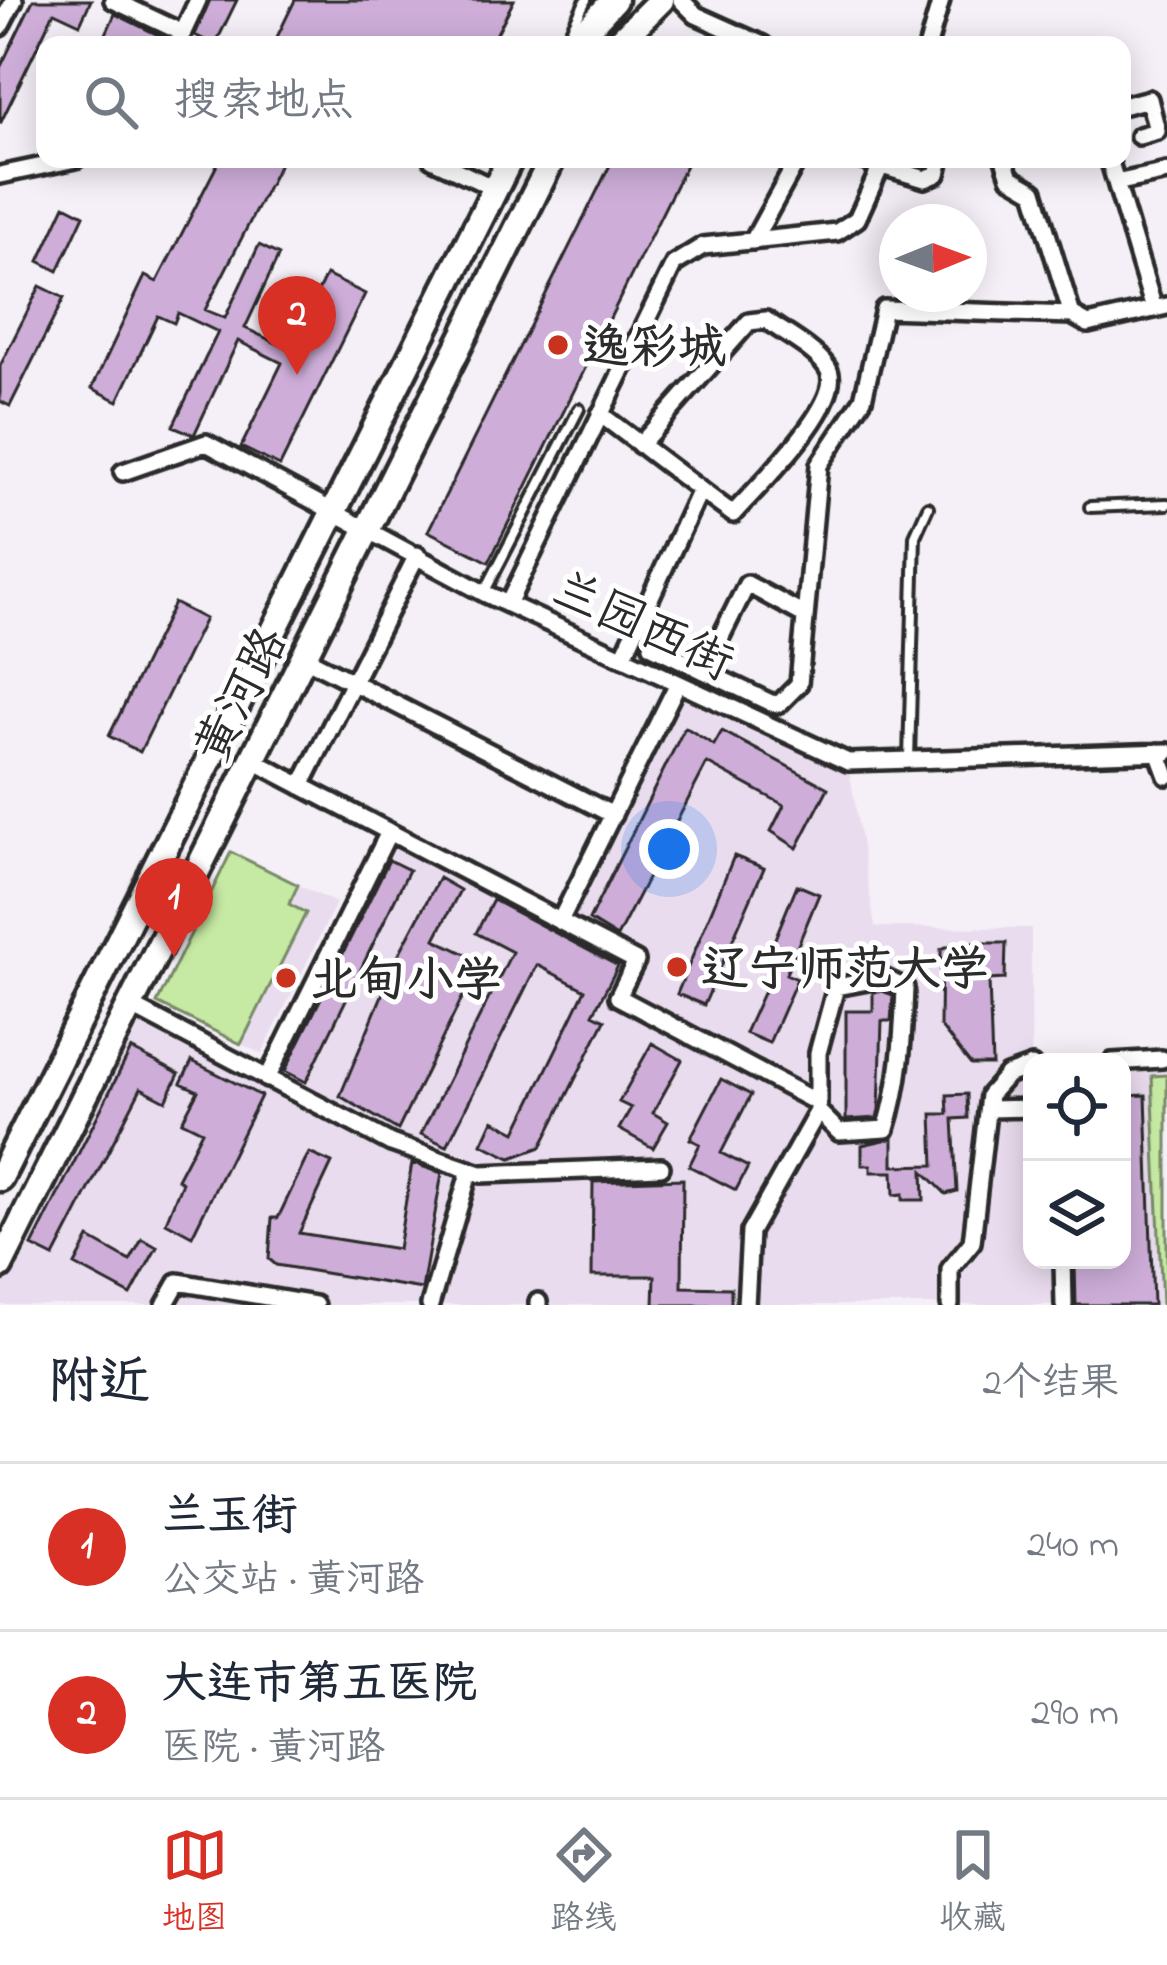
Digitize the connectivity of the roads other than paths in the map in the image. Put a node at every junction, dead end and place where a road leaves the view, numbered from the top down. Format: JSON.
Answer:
{"nodes":[{"id":1,"x":14,"y":0,"type":"edge"},
{"id":2,"x":113,"y":0,"type":"edge"},
{"id":3,"x":198,"y":0,"type":"edge"},
{"id":4,"x":586,"y":0,"type":"edge"},
{"id":5,"x":614,"y":0,"type":"edge"},
{"id":6,"x":662,"y":0,"type":"edge"},
{"id":7,"x":681,"y":0,"type":"edge"},
{"id":8,"x":941,"y":0,"type":"edge"},
{"id":9,"x":0,"y":27,"type":"edge"},
{"id":10,"x":173,"y":36,"type":"edge"},
{"id":11,"x":183,"y":36,"type":"edge"},
{"id":12,"x":568,"y":36,"type":"edge"},
{"id":13,"x":581,"y":36,"type":"edge"},
{"id":14,"x":625,"y":36,"type":"edge"},
{"id":15,"x":743,"y":36,"type":"edge"},
{"id":16,"x":931,"y":36,"type":"edge"},
{"id":17,"x":1131,"y":104,"type":"edge"},
{"id":18,"x":1139,"y":136,"type":"dead end"},
{"id":19,"x":36,"y":168,"type":"edge"},
{"id":20,"x":452,"y":168,"type":"edge"},
{"id":21,"x":506,"y":168,"type":"edge"},
{"id":22,"x":548,"y":168,"type":"edge"},
{"id":23,"x":793,"y":168,"type":"edge"},
{"id":24,"x":880,"y":168,"type":"joint"},
{"id":25,"x":939,"y":168,"type":"edge"},
{"id":26,"x":1007,"y":168,"type":"edge"},
{"id":27,"x":1113,"y":168,"type":"edge"},
{"id":28,"x":1167,"y":172,"type":"edge"},
{"id":29,"x":0,"y":176,"type":"edge"},
{"id":30,"x":1120,"y":182,"type":"junction"},
{"id":31,"x":496,"y":188,"type":"junction"},
{"id":32,"x":753,"y":241,"type":"junction"},
{"id":33,"x":1160,"y":307,"type":"edge"},
{"id":34,"x":1072,"y":315,"type":"junction"},
{"id":35,"x":579,"y":409,"type":"dead end"},
{"id":36,"x":600,"y":414,"type":"junction"},
{"id":37,"x":640,"y":445,"type":"junction"},
{"id":38,"x":123,"y":472,"type":"dead end"},
{"id":39,"x":700,"y":490,"type":"junction"},
{"id":40,"x":1167,"y":504,"type":"edge"},
{"id":41,"x":928,"y":507,"type":"dead end"},
{"id":42,"x":1090,"y":507,"type":"dead end"},
{"id":43,"x":334,"y":512,"type":"junction"},
{"id":44,"x":368,"y":530,"type":"junction"},
{"id":45,"x":417,"y":555,"type":"junction"},
{"id":46,"x":484,"y":593,"type":"junction"},
{"id":47,"x":508,"y":604,"type":"junction"},
{"id":48,"x":804,"y":615,"type":"junction"},
{"id":49,"x":652,"y":646,"type":"dead end"},
{"id":50,"x":623,"y":657,"type":"junction"},
{"id":51,"x":305,"y":658,"type":"junction"},
{"id":52,"x":704,"y":670,"type":"junction"},
{"id":53,"x":354,"y":682,"type":"junction"},
{"id":54,"x":678,"y":683,"type":"junction"},
{"id":55,"x":1162,"y":752,"type":"edge"},
{"id":56,"x":252,"y":760,"type":"junction"},
{"id":57,"x":909,"y":760,"type":"junction"},
{"id":58,"x":1167,"y":776,"type":"edge"},
{"id":59,"x":302,"y":786,"type":"junction"},
{"id":60,"x":613,"y":815,"type":"junction"},
{"id":61,"x":389,"y":832,"type":"junction"},
{"id":62,"x":560,"y":921,"type":"junction"},
{"id":63,"x":131,"y":1006,"type":"junction"},
{"id":64,"x":1162,"y":1060,"type":"dead end"},
{"id":65,"x":1131,"y":1061,"type":"edge"},
{"id":66,"x":1023,"y":1069,"type":"edge"},
{"id":67,"x":267,"y":1079,"type":"junction"},
{"id":68,"x":818,"y":1107,"type":"junction"},
{"id":69,"x":988,"y":1108,"type":"junction"},
{"id":70,"x":1023,"y":1108,"type":"edge"},
{"id":71,"x":661,"y":1167,"type":"dead end"},
{"id":72,"x":470,"y":1170,"type":"junction"},
{"id":73,"x":0,"y":1178,"type":"edge"},
{"id":74,"x":0,"y":1266,"type":"edge"},
{"id":75,"x":1064,"y":1269,"type":"edge"},
{"id":76,"x":165,"y":1305,"type":"edge"},
{"id":77,"x":315,"y":1305,"type":"edge"},
{"id":78,"x":430,"y":1305,"type":"edge"},
{"id":79,"x":746,"y":1305,"type":"edge"},
{"id":80,"x":950,"y":1305,"type":"edge"},
{"id":81,"x":1064,"y":1305,"type":"edge"}],
"edges":[{"from":1,"to":9,"type":"street"},
{"from":2,"to":10,"type":"street"},
{"from":3,"to":11,"type":"street"},
{"from":4,"to":12,"type":"lane"},
{"from":5,"to":13,"type":"main road"},
{"from":6,"to":14,"type":"main road"},
{"from":7,"to":15,"type":"street"},
{"from":8,"to":16,"type":"street"},
{"from":17,"to":18,"type":"street"},
{"from":19,"to":29,"type":"street"},
{"from":20,"to":31,"type":"street"},
{"from":21,"to":31,"type":"main road","name":"黄河路"},
{"from":22,"to":44,"type":"main road","name":"黄河路"},
{"from":23,"to":32,"type":"street"},
{"from":24,"to":25,"type":"street"},
{"from":24,"to":32,"type":"street"},
{"from":26,"to":34,"type":"street"},
{"from":27,"to":30,"type":"street"},
{"from":28,"to":30,"type":"street"},
{"from":30,"to":33,"type":"street"},
{"from":31,"to":43,"type":"main road","name":"黄河路"},
{"from":32,"to":36,"type":"street"},
{"from":33,"to":34,"type":"street"},
{"from":34,"to":48,"type":"street"},
{"from":35,"to":46,"type":"lane"},
{"from":36,"to":37,"type":"street"},
{"from":36,"to":47,"type":"street"},
{"from":37,"to":39,"type":"street"},
{"from":37,"to":39,"type":"street"},
{"from":38,"to":43,"type":"street","name":"兰园西街"},
{"from":39,"to":50,"type":"street"},
{"from":40,"to":42,"type":"lane"},
{"from":41,"to":57,"type":"lane"},
{"from":43,"to":44,"type":"street","name":"兰园西街"},
{"from":43,"to":73,"type":"main road","name":"黄河路"},
{"from":44,"to":45,"type":"street","name":"兰园西街"},
{"from":44,"to":51,"type":"main road","name":"黄河路"},
{"from":45,"to":46,"type":"street","name":"兰园西街"},
{"from":45,"to":53,"type":"street"},
{"from":46,"to":47,"type":"street","name":"兰园西街"},
{"from":47,"to":50,"type":"street","name":"兰园西街"},
{"from":48,"to":52,"type":"street"},
{"from":48,"to":52,"type":"street"},
{"from":49,"to":52,"type":"street"},
{"from":50,"to":54,"type":"street","name":"兰园西街"},
{"from":51,"to":53,"type":"street"},
{"from":51,"to":56,"type":"main road","name":"黄河路"},
{"from":53,"to":59,"type":"street"},
{"from":53,"to":60,"type":"street"},
{"from":54,"to":57,"type":"street","name":"兰园西街"},
{"from":54,"to":60,"type":"street"},
{"from":55,"to":57,"type":"street","name":"兰园西街"},
{"from":55,"to":58,"type":"street"},
{"from":56,"to":59,"type":"street"},
{"from":56,"to":63,"type":"main road","name":"黄河路"},
{"from":59,"to":61,"type":"street"},
{"from":60,"to":62,"type":"street"},
{"from":61,"to":62,"type":"street"},
{"from":61,"to":67,"type":"street"},
{"from":62,"to":68,"type":"street"},
{"from":63,"to":67,"type":"street"},
{"from":63,"to":74,"type":"main road","name":"黄河路"},
{"from":64,"to":65,"type":"street"},
{"from":66,"to":69,"type":"street"},
{"from":67,"to":72,"type":"street"},
{"from":68,"to":68,"type":"street"},
{"from":68,"to":79,"type":"street"},
{"from":69,"to":70,"type":"street"},
{"from":69,"to":80,"type":"street"},
{"from":71,"to":72,"type":"street"},
{"from":72,"to":78,"type":"street"},
{"from":75,"to":81,"type":"street"},
{"from":76,"to":77,"type":"street"}]}
